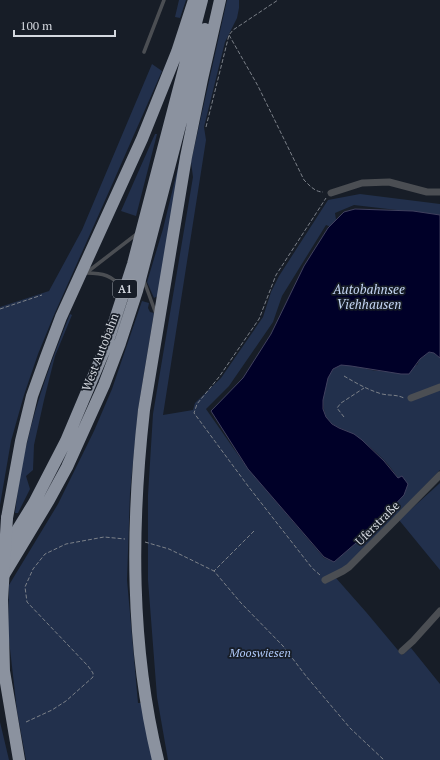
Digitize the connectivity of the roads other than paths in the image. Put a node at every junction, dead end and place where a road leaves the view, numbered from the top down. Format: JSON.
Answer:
{"nodes":[{"id":1,"x":164,"y":0,"type":"edge"},
{"id":2,"x":194,"y":0,"type":"edge"},
{"id":3,"x":202,"y":0,"type":"edge"},
{"id":4,"x":213,"y":0,"type":"edge"},
{"id":5,"x":220,"y":0,"type":"edge"},
{"id":6,"x":144,"y":52,"type":"dead end"},
{"id":7,"x":440,"y":192,"type":"edge"},
{"id":8,"x":331,"y":193,"type":"road end"},
{"id":9,"x":142,"y":230,"type":"junction"},
{"id":10,"x":142,"y":274,"type":"junction"},
{"id":11,"x":82,"y":277,"type":"junction"},
{"id":12,"x":123,"y":297,"type":"junction"},
{"id":13,"x":159,"y":323,"type":"junction"},
{"id":14,"x":440,"y":387,"type":"edge"},
{"id":15,"x":411,"y":398,"type":"road end"},
{"id":16,"x":440,"y":475,"type":"edge"},
{"id":17,"x":0,"y":559,"type":"edge"},
{"id":18,"x":325,"y":580,"type":"road end"},
{"id":19,"x":0,"y":581,"type":"edge"},
{"id":20,"x":440,"y":611,"type":"edge"},
{"id":21,"x":402,"y":651,"type":"dead end"},
{"id":22,"x":19,"y":760,"type":"edge"},
{"id":23,"x":158,"y":760,"type":"edge"}],
"edges":[{"from":1,"to":6,"type":"lane"},
{"from":2,"to":11,"type":"highway"},
{"from":3,"to":9,"type":"highway","name":"West Autobahn","number":"A1"},
{"from":4,"to":10,"type":"highway","name":"West Autobahn","number":"A1"},
{"from":5,"to":13,"type":"highway"},
{"from":7,"to":8,"type":"street"},
{"from":9,"to":11,"type":"lane"},
{"from":9,"to":12,"type":"highway","name":"West Autobahn","number":"A1"},
{"from":10,"to":13,"type":"lane"},
{"from":10,"to":19,"type":"highway","name":"West Autobahn","number":"A1"},
{"from":11,"to":12,"type":"lane"},
{"from":11,"to":22,"type":"highway","bridge":true},
{"from":12,"to":17,"type":"highway","name":"West Autobahn","number":"A1"},
{"from":13,"to":23,"type":"highway"},
{"from":14,"to":15,"type":"street"},
{"from":16,"to":18,"type":"street","name":"Uferstraße"},
{"from":20,"to":21,"type":"street"}]}
